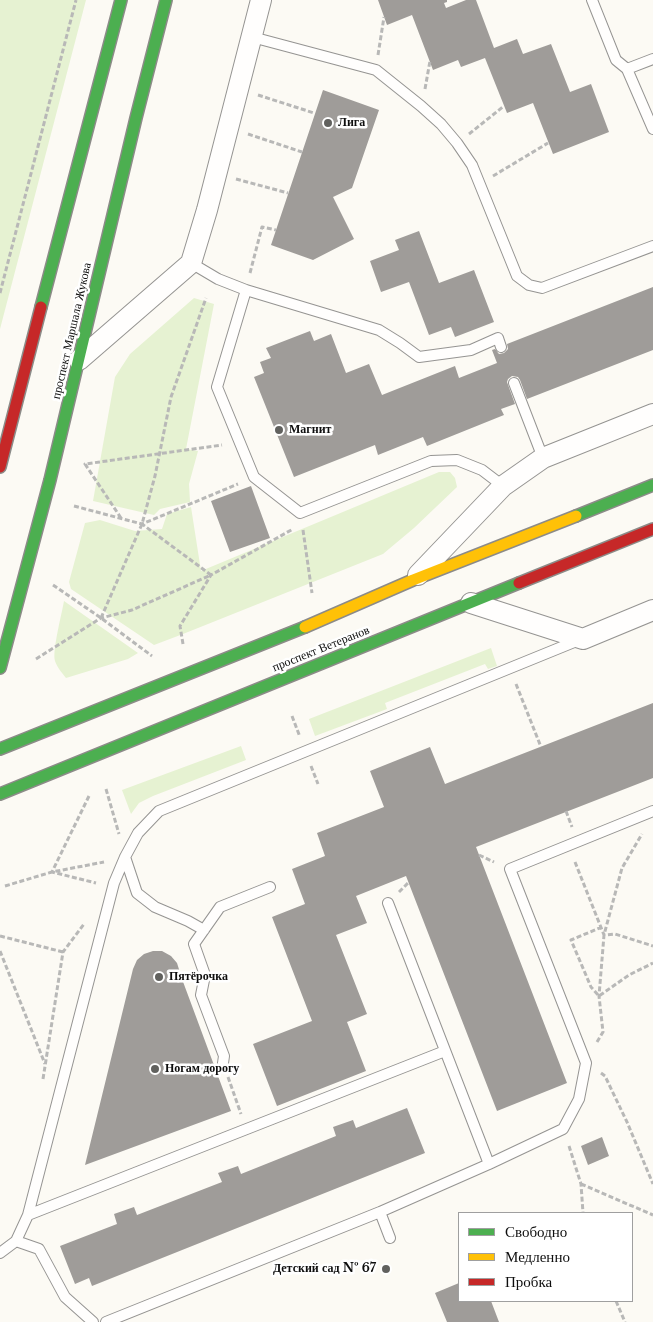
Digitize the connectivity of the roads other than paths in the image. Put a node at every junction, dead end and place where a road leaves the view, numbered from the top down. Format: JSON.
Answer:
{"nodes":[{"id":1,"x":121,"y":0,"type":"edge"},
{"id":2,"x":166,"y":0,"type":"edge"},
{"id":3,"x":261,"y":0,"type":"edge"},
{"id":4,"x":592,"y":0,"type":"edge"},
{"id":5,"x":252,"y":37,"type":"junction"},
{"id":6,"x":653,"y":59,"type":"edge"},
{"id":7,"x":626,"y":69,"type":"junction"},
{"id":8,"x":653,"y":129,"type":"edge"},
{"id":9,"x":653,"y":246,"type":"edge"},
{"id":10,"x":191,"y":263,"type":"junction"},
{"id":11,"x":246,"y":290,"type":"junction"},
{"id":12,"x":501,"y":347,"type":"dead end"},
{"id":13,"x":79,"y":360,"type":"junction"},
{"id":14,"x":514,"y":383,"type":"dead end"},
{"id":15,"x":653,"y":414,"type":"edge"},
{"id":16,"x":543,"y":458,"type":"junction"},
{"id":17,"x":0,"y":467,"type":"edge"},
{"id":18,"x":653,"y":485,"type":"edge"},
{"id":19,"x":503,"y":486,"type":"junction"},
{"id":20,"x":653,"y":529,"type":"edge"},
{"id":21,"x":413,"y":580,"type":"junction"},
{"id":22,"x":471,"y":603,"type":"junction"},
{"id":23,"x":653,"y":610,"type":"edge"},
{"id":24,"x":583,"y":639,"type":"junction"},
{"id":25,"x":0,"y":668,"type":"edge"},
{"id":26,"x":0,"y":749,"type":"edge"},
{"id":27,"x":0,"y":794,"type":"edge"},
{"id":28,"x":653,"y":811,"type":"edge"},
{"id":29,"x":125,"y":857,"type":"junction"},
{"id":30,"x":270,"y":887,"type":"dead end"},
{"id":31,"x":388,"y":903,"type":"dead end"},
{"id":32,"x":204,"y":930,"type":"junction"},
{"id":33,"x":445,"y":1050,"type":"junction"},
{"id":34,"x":223,"y":1063,"type":"dead end"},
{"id":35,"x":489,"y":1164,"type":"junction"},
{"id":36,"x":380,"y":1212,"type":"junction"},
{"id":37,"x":28,"y":1215,"type":"junction"},
{"id":38,"x":390,"y":1238,"type":"dead end"},
{"id":39,"x":16,"y":1241,"type":"junction"},
{"id":40,"x":0,"y":1253,"type":"edge"},
{"id":41,"x":93,"y":1322,"type":"edge"},
{"id":42,"x":106,"y":1322,"type":"edge"}],
"edges":[{"from":1,"to":17,"type":"main road"},
{"from":2,"to":13,"type":"main road","name":"проспект Маршала Жукова"},
{"from":3,"to":5,"type":"street"},
{"from":4,"to":7,"type":"lane"},
{"from":5,"to":9,"type":"lane"},
{"from":5,"to":10,"type":"street"},
{"from":6,"to":7,"type":"lane"},
{"from":7,"to":8,"type":"lane"},
{"from":10,"to":11,"type":"lane"},
{"from":10,"to":13,"type":"street"},
{"from":11,"to":12,"type":"lane"},
{"from":11,"to":19,"type":"lane"},
{"from":13,"to":25,"type":"main road","name":"проспект Маршала Жукова"},
{"from":14,"to":16,"type":"lane"},
{"from":15,"to":16,"type":"street"},
{"from":16,"to":19,"type":"street"},
{"from":18,"to":21,"type":"main road"},
{"from":19,"to":21,"type":"street"},
{"from":20,"to":22,"type":"main road","name":"проспект Ветеранов"},
{"from":21,"to":26,"type":"main road"},
{"from":22,"to":24,"type":"street"},
{"from":22,"to":27,"type":"main road","name":"проспект Ветеранов"},
{"from":23,"to":24,"type":"street"},
{"from":24,"to":29,"type":"lane"},
{"from":28,"to":35,"type":"lane"},
{"from":29,"to":32,"type":"lane"},
{"from":29,"to":37,"type":"lane"},
{"from":30,"to":32,"type":"lane"},
{"from":31,"to":33,"type":"lane"},
{"from":32,"to":34,"type":"lane"},
{"from":33,"to":35,"type":"lane"},
{"from":33,"to":37,"type":"lane"},
{"from":35,"to":36,"type":"lane"},
{"from":36,"to":38,"type":"lane"},
{"from":36,"to":42,"type":"lane"},
{"from":37,"to":39,"type":"lane"},
{"from":39,"to":40,"type":"lane"},
{"from":39,"to":41,"type":"lane"}]}
